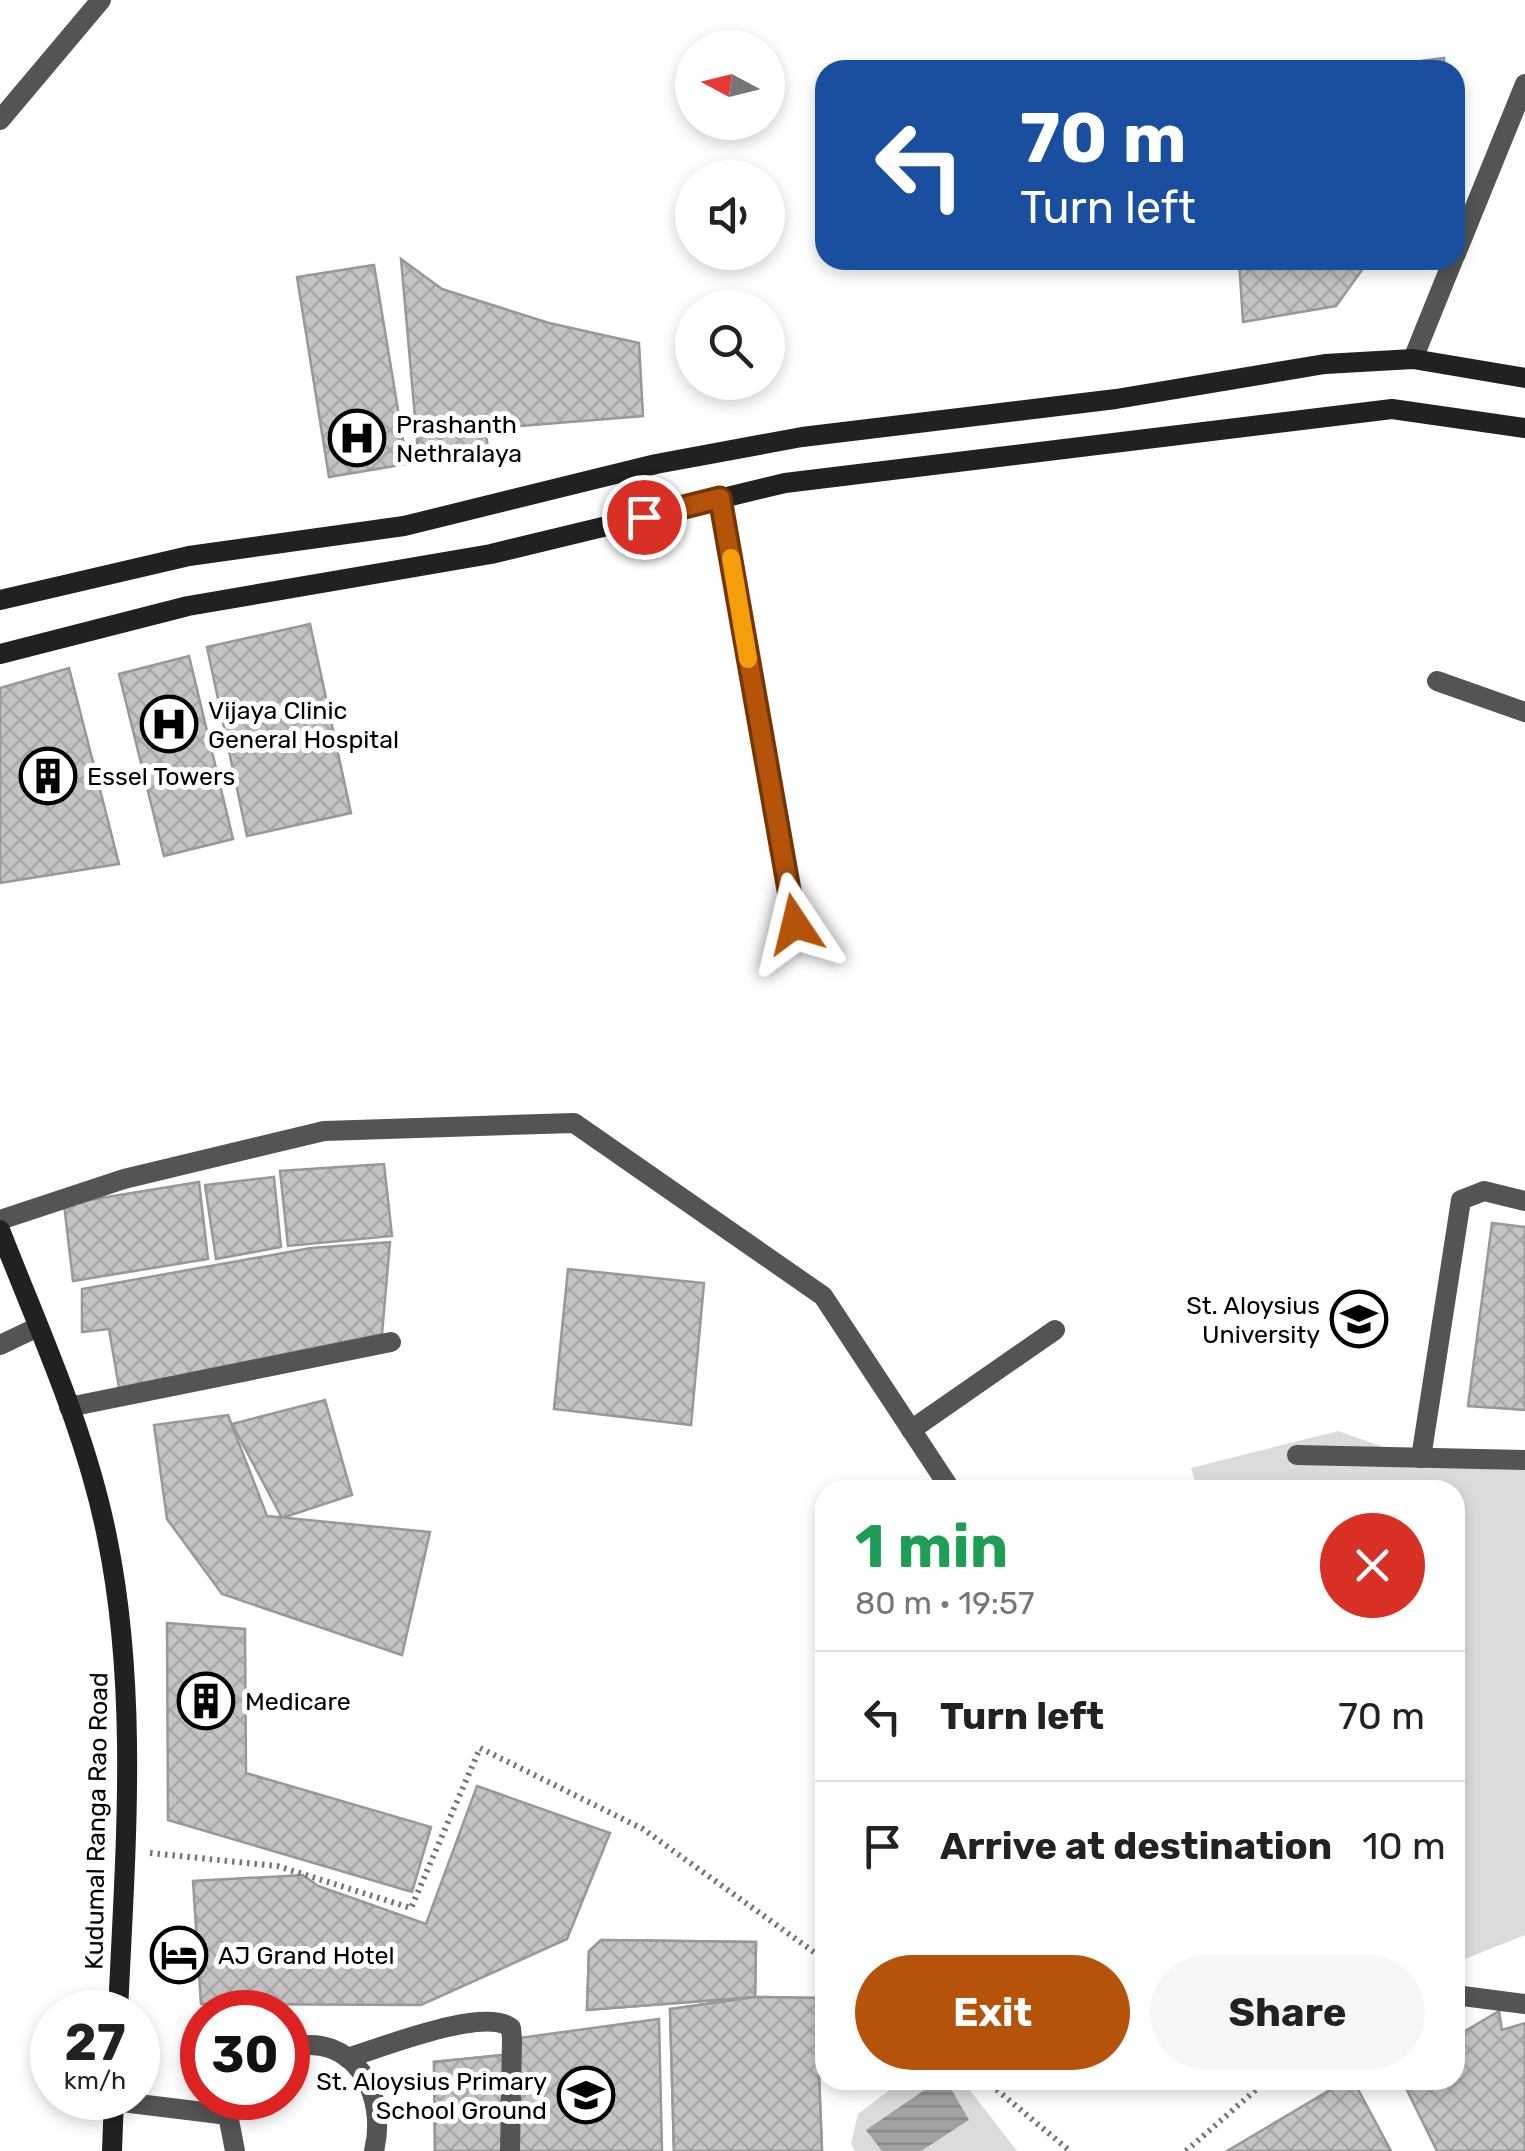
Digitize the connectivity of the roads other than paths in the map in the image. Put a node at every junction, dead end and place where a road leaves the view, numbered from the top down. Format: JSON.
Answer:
{"nodes":[{"id":1,"x":101,"y":0,"type":"edge"},
{"id":2,"x":1525,"y":84,"type":"edge"},
{"id":3,"x":0,"y":120,"type":"edge"},
{"id":4,"x":1465,"y":231,"type":"edge"},
{"id":5,"x":1449,"y":270,"type":"edge"},
{"id":6,"x":1413,"y":359,"type":"junction"},
{"id":7,"x":1525,"y":378,"type":"edge"},
{"id":8,"x":1525,"y":428,"type":"edge"},
{"id":9,"x":720,"y":498,"type":"junction"},
{"id":10,"x":0,"y":600,"type":"edge"},
{"id":11,"x":0,"y":654,"type":"edge"},
{"id":12,"x":1437,"y":681,"type":"dead end"},
{"id":13,"x":1525,"y":712,"type":"edge"},
{"id":14,"x":795,"y":924,"type":"dead end"},
{"id":15,"x":1525,"y":1201,"type":"edge"},
{"id":16,"x":0,"y":1220,"type":"edge"},
{"id":17,"x":0,"y":1230,"type":"edge"},
{"id":18,"x":38,"y":1327,"type":"junction"},
{"id":19,"x":1054,"y":1330,"type":"dead end"},
{"id":20,"x":391,"y":1342,"type":"dead end"},
{"id":21,"x":0,"y":1345,"type":"edge"},
{"id":22,"x":70,"y":1407,"type":"junction"},
{"id":23,"x":911,"y":1430,"type":"junction"},
{"id":24,"x":1296,"y":1455,"type":"dead end"},
{"id":25,"x":1421,"y":1458,"type":"junction"},
{"id":26,"x":1525,"y":1460,"type":"edge"},
{"id":27,"x":944,"y":1480,"type":"edge"},
{"id":28,"x":119,"y":1990,"type":"edge"},
{"id":29,"x":1465,"y":1996,"type":"edge"},
{"id":30,"x":1525,"y":2004,"type":"edge"},
{"id":31,"x":310,"y":2047,"type":"edge"},
{"id":32,"x":347,"y":2058,"type":"junction"},
{"id":33,"x":113,"y":2120,"type":"edge"},
{"id":34,"x":232,"y":2120,"type":"edge"},
{"id":35,"x":112,"y":2151,"type":"edge"},
{"id":36,"x":235,"y":2151,"type":"edge"},
{"id":37,"x":374,"y":2151,"type":"edge"},
{"id":38,"x":510,"y":2151,"type":"edge"}],
"edges":[{"from":1,"to":3,"type":"street"},
{"from":2,"to":4,"type":"street"},
{"from":5,"to":6,"type":"street"},
{"from":6,"to":7,"type":"main road"},
{"from":6,"to":10,"type":"main road"},
{"from":8,"to":9,"type":"main road"},
{"from":9,"to":11,"type":"main road"},
{"from":9,"to":14,"type":"street"},
{"from":12,"to":13,"type":"street"},
{"from":15,"to":25,"type":"street"},
{"from":16,"to":23,"type":"street"},
{"from":17,"to":18,"type":"main road","name":"Kudumal Ranga Rao Road"},
{"from":18,"to":21,"type":"street"},
{"from":18,"to":22,"type":"main road","name":"Kudumal Ranga Rao Road"},
{"from":19,"to":23,"type":"street"},
{"from":20,"to":22,"type":"street"},
{"from":22,"to":28,"type":"main road","name":"Kudumal Ranga Rao Road"},
{"from":23,"to":27,"type":"street"},
{"from":24,"to":25,"type":"street"},
{"from":25,"to":26,"type":"street"},
{"from":29,"to":30,"type":"street"},
{"from":31,"to":32,"type":"street"},
{"from":32,"to":37,"type":"street"},
{"from":32,"to":38,"type":"street"},
{"from":33,"to":35,"type":"main road"},
{"from":34,"to":36,"type":"street"}]}
